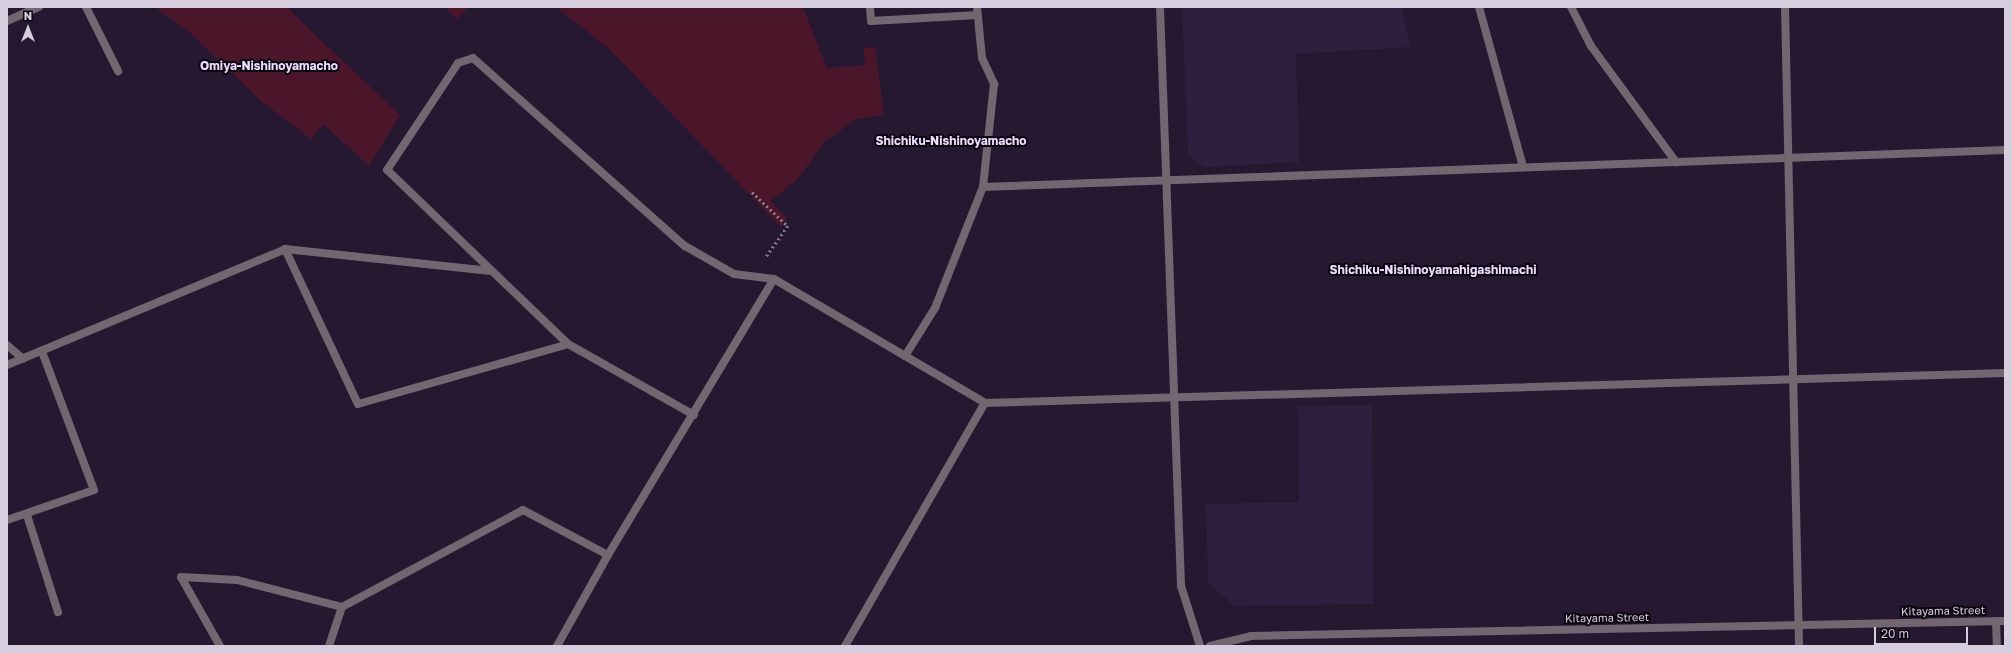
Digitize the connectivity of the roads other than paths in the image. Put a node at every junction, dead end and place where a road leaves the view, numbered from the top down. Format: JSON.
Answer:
{"nodes":[{"id":1,"x":39,"y":7,"type":"edge"},
{"id":2,"x":86,"y":7,"type":"edge"},
{"id":3,"x":870,"y":7,"type":"edge"},
{"id":4,"x":1160,"y":7,"type":"edge"},
{"id":5,"x":1479,"y":7,"type":"edge"},
{"id":6,"x":1571,"y":7,"type":"edge"},
{"id":7,"x":1785,"y":7,"type":"edge"},
{"id":8,"x":977,"y":11,"type":"edge"},
{"id":9,"x":7,"y":22,"type":"edge"},
{"id":10,"x":118,"y":71,"type":"dead end"},
{"id":11,"x":2005,"y":150,"type":"edge"},
{"id":12,"x":1788,"y":158,"type":"junction"},
{"id":13,"x":1676,"y":162,"type":"junction"},
{"id":14,"x":1523,"y":167,"type":"junction"},
{"id":15,"x":1166,"y":180,"type":"junction"},
{"id":16,"x":983,"y":187,"type":"junction"},
{"id":17,"x":285,"y":249,"type":"junction"},
{"id":18,"x":491,"y":271,"type":"junction"},
{"id":19,"x":774,"y":279,"type":"junction"},
{"id":20,"x":568,"y":344,"type":"junction"},
{"id":21,"x":7,"y":345,"type":"edge"},
{"id":22,"x":42,"y":352,"type":"junction"},
{"id":23,"x":905,"y":356,"type":"junction"},
{"id":24,"x":23,"y":359,"type":"junction"},
{"id":25,"x":7,"y":365,"type":"edge"},
{"id":26,"x":2005,"y":373,"type":"edge"},
{"id":27,"x":1792,"y":380,"type":"junction"},
{"id":28,"x":1173,"y":395,"type":"junction"},
{"id":29,"x":985,"y":403,"type":"junction"},
{"id":30,"x":694,"y":415,"type":"junction"},
{"id":31,"x":27,"y":514,"type":"junction"},
{"id":32,"x":7,"y":520,"type":"edge"},
{"id":33,"x":608,"y":555,"type":"junction"},
{"id":34,"x":342,"y":607,"type":"junction"},
{"id":35,"x":58,"y":612,"type":"dead end"},
{"id":36,"x":2001,"y":621,"type":"edge"},
{"id":37,"x":1799,"y":625,"type":"junction"},
{"id":38,"x":220,"y":646,"type":"edge"},
{"id":39,"x":329,"y":646,"type":"edge"},
{"id":40,"x":557,"y":646,"type":"edge"},
{"id":41,"x":845,"y":646,"type":"edge"},
{"id":42,"x":1200,"y":646,"type":"edge"},
{"id":43,"x":1210,"y":646,"type":"edge"},
{"id":44,"x":1799,"y":646,"type":"edge"},
{"id":45,"x":1997,"y":646,"type":"edge"}],
"edges":[{"from":1,"to":9,"type":"street"},
{"from":2,"to":10,"type":"street"},
{"from":3,"to":8,"type":"street"},
{"from":4,"to":15,"type":"street"},
{"from":5,"to":14,"type":"street"},
{"from":6,"to":13,"type":"street"},
{"from":7,"to":12,"type":"street"},
{"from":8,"to":16,"type":"street"},
{"from":11,"to":12,"type":"street"},
{"from":12,"to":13,"type":"street"},
{"from":12,"to":27,"type":"street"},
{"from":13,"to":14,"type":"street"},
{"from":14,"to":15,"type":"street"},
{"from":15,"to":16,"type":"street"},
{"from":15,"to":28,"type":"street"},
{"from":16,"to":23,"type":"street"},
{"from":17,"to":18,"type":"street"},
{"from":17,"to":20,"type":"street"},
{"from":17,"to":22,"type":"street"},
{"from":18,"to":19,"type":"street"},
{"from":18,"to":20,"type":"street"},
{"from":19,"to":23,"type":"street"},
{"from":19,"to":30,"type":"street"},
{"from":20,"to":30,"type":"street"},
{"from":21,"to":24,"type":"street"},
{"from":22,"to":24,"type":"street"},
{"from":22,"to":31,"type":"street"},
{"from":23,"to":29,"type":"street"},
{"from":24,"to":25,"type":"street"},
{"from":26,"to":27,"type":"street"},
{"from":27,"to":28,"type":"street"},
{"from":27,"to":37,"type":"street"},
{"from":28,"to":29,"type":"street"},
{"from":28,"to":42,"type":"street"},
{"from":29,"to":41,"type":"street"},
{"from":30,"to":33,"type":"street"},
{"from":31,"to":32,"type":"street"},
{"from":31,"to":35,"type":"street"},
{"from":33,"to":34,"type":"street"},
{"from":33,"to":40,"type":"street"},
{"from":34,"to":38,"type":"street"},
{"from":34,"to":39,"type":"street"},
{"from":36,"to":37,"type":"street","name":"Kitayama Street"},
{"from":36,"to":45,"type":"street"},
{"from":37,"to":43,"type":"street","name":"Kitayama Street"},
{"from":37,"to":44,"type":"street"}]}
